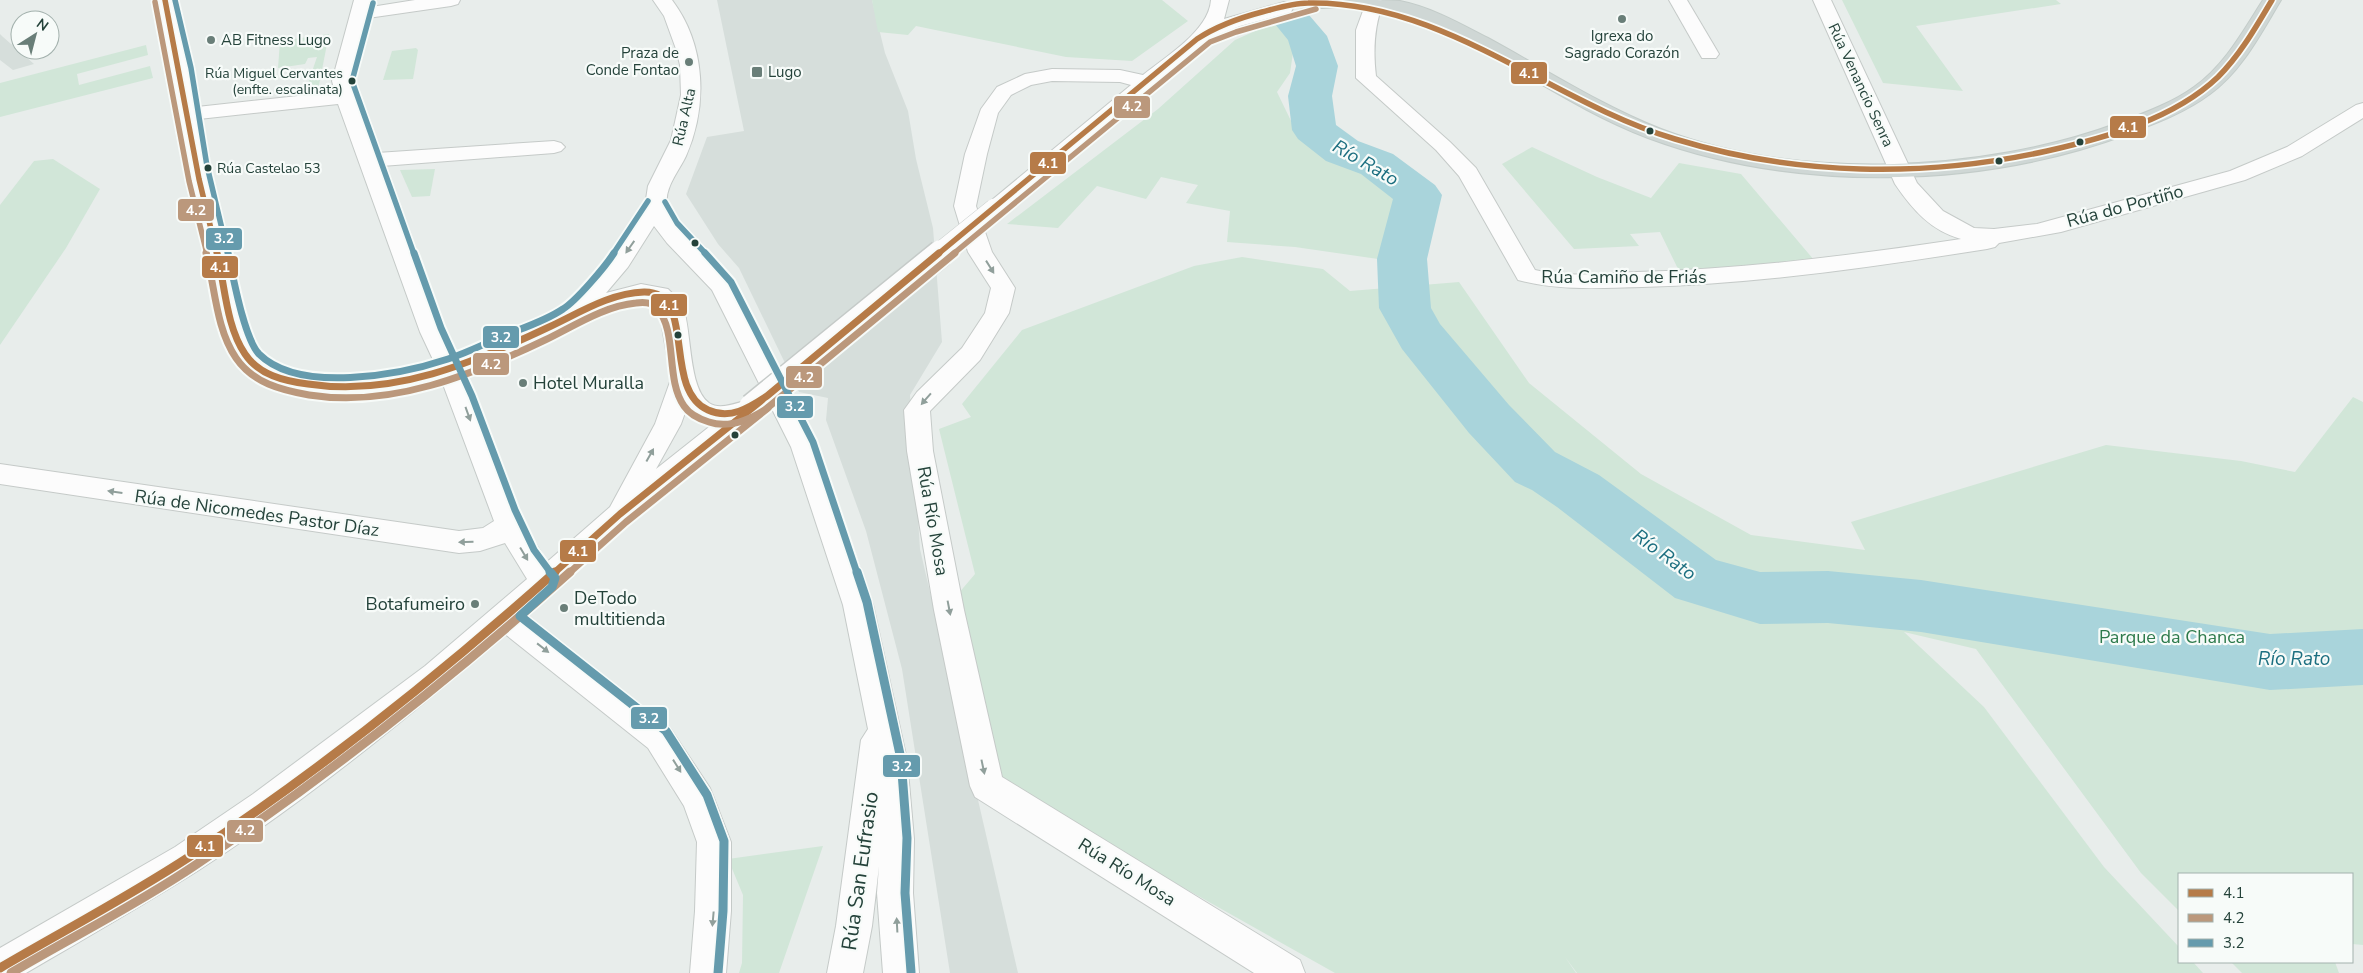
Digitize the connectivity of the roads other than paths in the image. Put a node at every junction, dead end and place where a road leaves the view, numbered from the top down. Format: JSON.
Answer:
{"nodes":[{"id":1,"x":165,"y":0,"type":"edge"},
{"id":2,"x":451,"y":0,"type":"edge"},
{"id":3,"x":662,"y":0,"type":"edge"},
{"id":4,"x":1220,"y":0,"type":"edge"},
{"id":5,"x":1233,"y":0,"type":"edge"},
{"id":6,"x":1678,"y":0,"type":"edge"},
{"id":7,"x":1822,"y":0,"type":"edge"},
{"id":8,"x":2272,"y":0,"type":"edge"},
{"id":9,"x":1310,"y":2,"type":"edge"},
{"id":10,"x":1384,"y":3,"type":"edge"},
{"id":11,"x":361,"y":7,"type":"edge"},
{"id":12,"x":1284,"y":8,"type":"junction"},
{"id":13,"x":1204,"y":33,"type":"junction"},
{"id":14,"x":1710,"y":54,"type":"dead end"},
{"id":15,"x":1146,"y":82,"type":"junction"},
{"id":16,"x":346,"y":97,"type":"junction"},
{"id":17,"x":2363,"y":109,"type":"edge"},
{"id":18,"x":189,"y":114,"type":"junction"},
{"id":19,"x":554,"y":147,"type":"dead end"},
{"id":20,"x":370,"y":160,"type":"junction"},
{"id":21,"x":1898,"y":170,"type":"junction"},
{"id":22,"x":656,"y":206,"type":"junction"},
{"id":23,"x":1992,"y":236,"type":"junction"},
{"id":24,"x":570,"y":317,"type":"junction"},
{"id":25,"x":451,"y":368,"type":"junction"},
{"id":26,"x":683,"y":381,"type":"junction"},
{"id":27,"x":752,"y":407,"type":"junction"},
{"id":28,"x":0,"y":474,"type":"edge"},
{"id":29,"x":620,"y":514,"type":"junction"},
{"id":30,"x":509,"y":524,"type":"junction"},
{"id":31,"x":545,"y":580,"type":"junction"},
{"id":32,"x":505,"y":617,"type":"junction"},
{"id":33,"x":880,"y":708,"type":"junction"},
{"id":34,"x":0,"y":968,"type":"edge"},
{"id":35,"x":708,"y":973,"type":"edge"},
{"id":36,"x":845,"y":973,"type":"edge"},
{"id":37,"x":901,"y":973,"type":"edge"},
{"id":38,"x":1287,"y":973,"type":"edge"}],
"edges":[{"from":1,"to":18,"type":"street"},
{"from":2,"to":11,"type":"street"},
{"from":3,"to":22,"type":"street","name":"Rúa Alta"},
{"from":4,"to":13,"type":"street"},
{"from":5,"to":12,"type":"street"},
{"from":6,"to":14,"type":"street"},
{"from":7,"to":21,"type":"street","name":"Rúa Venancio Senra"},
{"from":8,"to":21,"type":"main road"},
{"from":9,"to":10,"type":"main road"},
{"from":9,"to":12,"type":"street"},
{"from":10,"to":21,"type":"main road"},
{"from":10,"to":23,"type":"street","name":"Rúa Camiño de Friás"},
{"from":11,"to":16,"type":"street"},
{"from":12,"to":13,"type":"street"},
{"from":13,"to":15,"type":"street"},
{"from":15,"to":27,"type":"street","bridge":true},
{"from":15,"to":38,"type":"street","name":"Rúa Río Mosa","one_way":true},
{"from":16,"to":18,"type":"street"},
{"from":16,"to":20,"type":"street"},
{"from":17,"to":23,"type":"street","name":"Rúa do Portiño"},
{"from":18,"to":25,"type":"street"},
{"from":19,"to":20,"type":"street"},
{"from":20,"to":25,"type":"street"},
{"from":21,"to":23,"type":"street","name":"Rúa do Portiño"},
{"from":22,"to":24,"type":"street","name":"Rúa Alta","one_way":true},
{"from":22,"to":33,"type":"street","name":"Rúa San Eufrasio"},
{"from":24,"to":25,"type":"street"},
{"from":24,"to":26,"type":"street"},
{"from":25,"to":30,"type":"street","one_way":true},
{"from":26,"to":27,"type":"street"},
{"from":29,"to":26,"type":"street","one_way":true},
{"from":27,"to":29,"type":"street"},
{"from":30,"to":28,"type":"street","name":"Rúa de Nicomedes Pastor Díaz","one_way":true},
{"from":29,"to":31,"type":"street"},
{"from":30,"to":31,"type":"street","one_way":true},
{"from":31,"to":32,"type":"street"},
{"from":32,"to":34,"type":"street"},
{"from":32,"to":35,"type":"street","one_way":true},
{"from":33,"to":36,"type":"street","name":"Rúa San Eufrasio"},
{"from":37,"to":33,"type":"street","name":"Rúa San Eufrasio","one_way":true}]}
